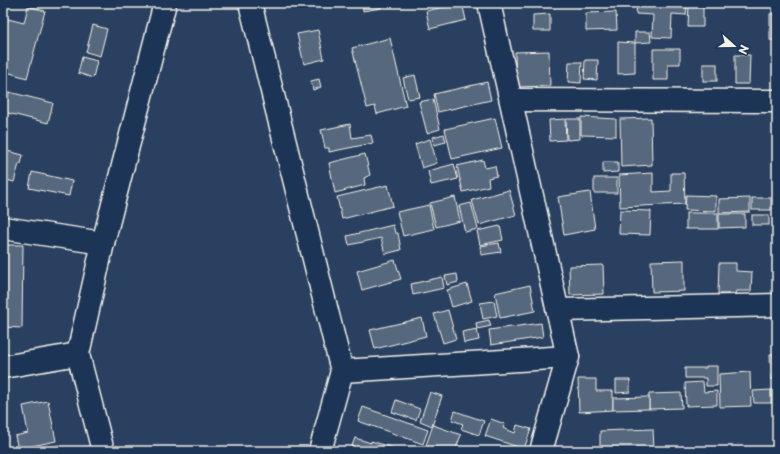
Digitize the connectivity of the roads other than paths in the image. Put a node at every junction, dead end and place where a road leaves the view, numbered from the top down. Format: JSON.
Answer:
{"nodes":[{"id":1,"x":165,"y":3,"type":"edge"},
{"id":2,"x":250,"y":3,"type":"edge"},
{"id":3,"x":489,"y":3,"type":"edge"},
{"id":4,"x":511,"y":100,"type":"junction"},
{"id":5,"x":777,"y":101,"type":"edge"},
{"id":6,"x":3,"y":228,"type":"edge"},
{"id":7,"x":103,"y":243,"type":"junction"},
{"id":8,"x":777,"y":305,"type":"edge"},
{"id":9,"x":558,"y":310,"type":"junction"},
{"id":10,"x":78,"y":354,"type":"junction"},
{"id":11,"x":568,"y":357,"type":"junction"},
{"id":12,"x":3,"y":367,"type":"edge"},
{"id":13,"x":342,"y":371,"type":"junction"},
{"id":14,"x":102,"y":451,"type":"edge"},
{"id":15,"x":320,"y":451,"type":"edge"},
{"id":16,"x":541,"y":451,"type":"edge"}],
"edges":[{"from":1,"to":7,"type":"street"},
{"from":2,"to":13,"type":"street"},
{"from":3,"to":4,"type":"street"},
{"from":4,"to":5,"type":"street"},
{"from":4,"to":9,"type":"street"},
{"from":6,"to":7,"type":"street"},
{"from":7,"to":10,"type":"street"},
{"from":8,"to":9,"type":"street"},
{"from":9,"to":11,"type":"street"},
{"from":10,"to":12,"type":"street"},
{"from":10,"to":14,"type":"street"},
{"from":11,"to":13,"type":"street"},
{"from":11,"to":16,"type":"street"},
{"from":13,"to":15,"type":"street"}]}
